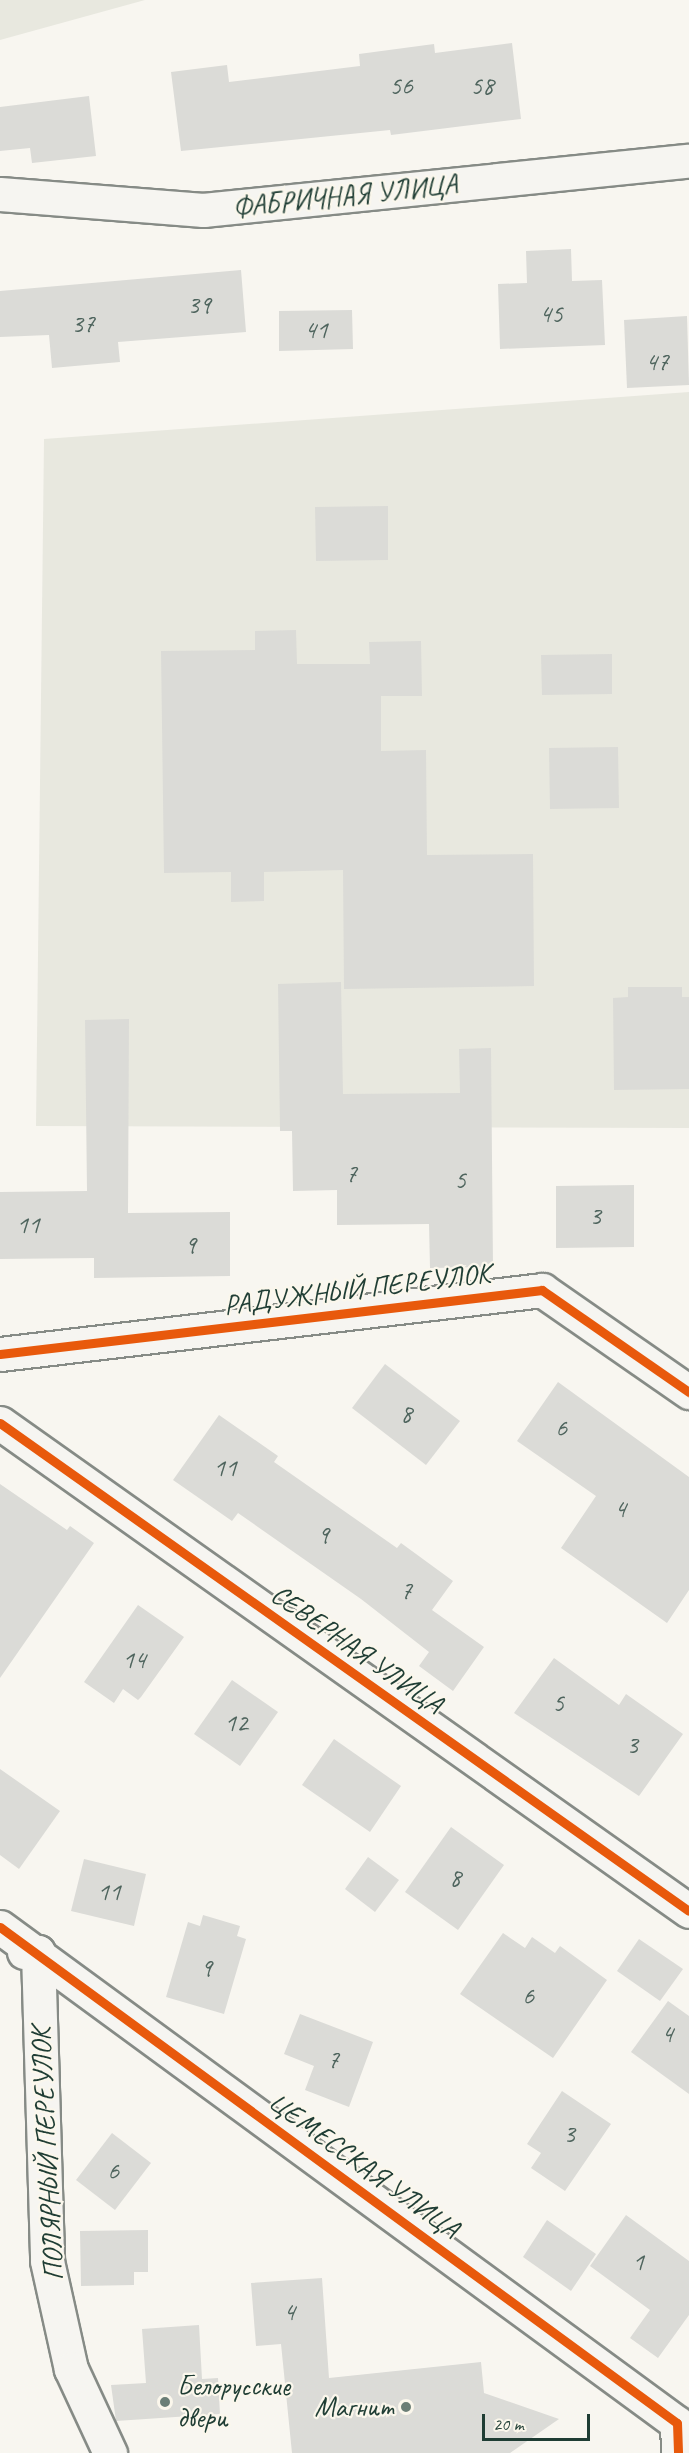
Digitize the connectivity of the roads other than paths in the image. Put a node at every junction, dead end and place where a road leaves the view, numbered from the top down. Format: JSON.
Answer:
{"nodes":[{"id":1,"x":689,"y":161,"type":"edge"},
{"id":2,"x":0,"y":194,"type":"edge"},
{"id":3,"x":0,"y":1354,"type":"edge"},
{"id":4,"x":689,"y":1392,"type":"edge"},
{"id":5,"x":0,"y":1424,"type":"edge"},
{"id":6,"x":689,"y":1911,"type":"edge"},
{"id":7,"x":0,"y":1927,"type":"edge"},
{"id":8,"x":0,"y":1952,"type":"edge"},
{"id":9,"x":38,"y":1952,"type":"junction"},
{"id":10,"x":110,"y":2453,"type":"edge"},
{"id":11,"x":678,"y":2453,"type":"edge"}],
"edges":[{"from":1,"to":2,"type":"street","name":"ФАБРИЧНАЯ УЛИЦА"},
{"from":3,"to":4,"type":"street","name":"РАДУЖНЫЙ ПЕРЕУЛОК"},
{"from":5,"to":6,"type":"street","name":"СЕВЕРНАЯ УЛИЦА"},
{"from":7,"to":9,"type":"street","name":"ЦЕМЕССКАЯ УЛИЦА"},
{"from":8,"to":9,"type":"street"},
{"from":9,"to":10,"type":"street","name":"ПОЛЯРНЫЙ ПЕРЕУЛОК"},
{"from":9,"to":11,"type":"street","name":"ЦЕМЕССКАЯ УЛИЦА"}]}
